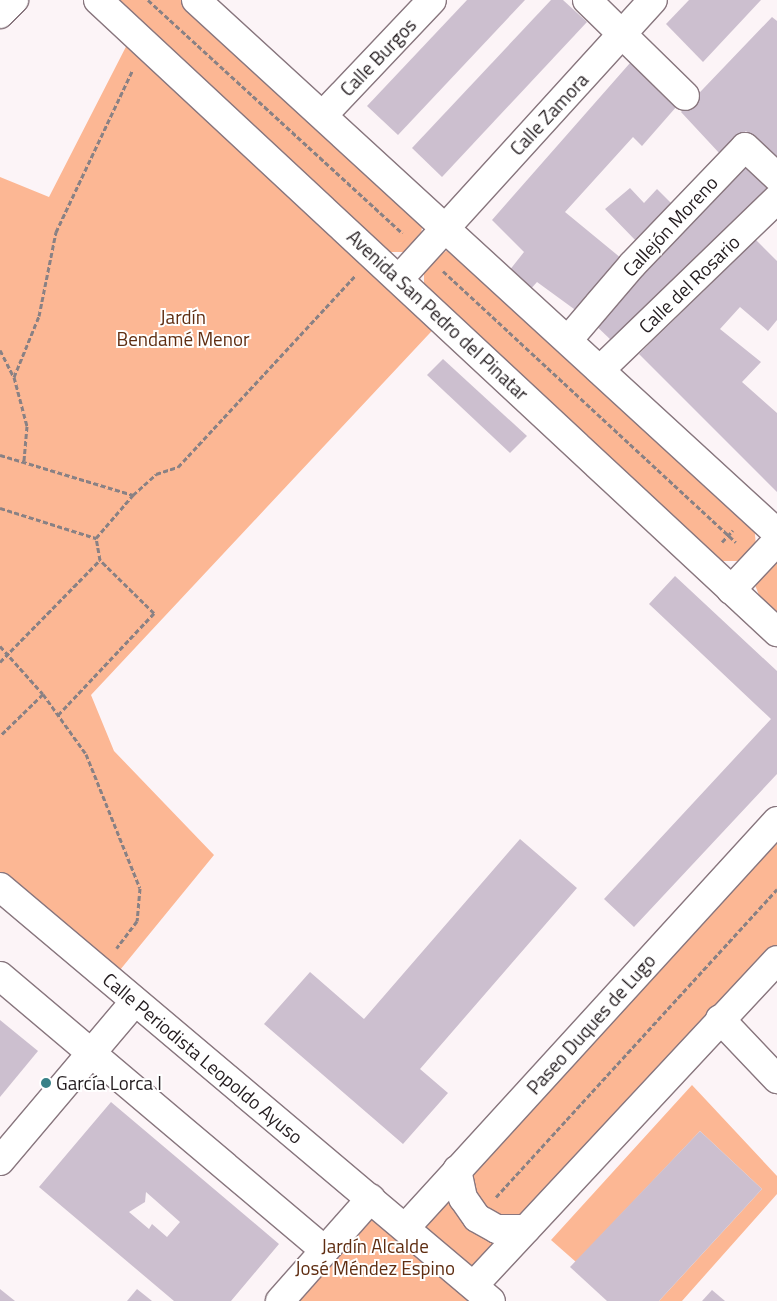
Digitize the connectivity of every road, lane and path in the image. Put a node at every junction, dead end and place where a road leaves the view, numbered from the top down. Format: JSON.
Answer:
{"nodes":[{"id":1,"x":4,"y":0,"type":"edge"},
{"id":2,"x":14,"y":0,"type":"edge"},
{"id":3,"x":98,"y":0,"type":"edge"},
{"id":4,"x":148,"y":0,"type":"edge"},
{"id":5,"x":196,"y":0,"type":"edge"},
{"id":6,"x":587,"y":0,"type":"edge"},
{"id":7,"x":653,"y":0,"type":"edge"},
{"id":8,"x":426,"y":2,"type":"edge"},
{"id":9,"x":0,"y":10,"type":"edge"},
{"id":10,"x":0,"y":14,"type":"edge"},
{"id":11,"x":622,"y":34,"type":"junction"},
{"id":12,"x":146,"y":45,"type":"junction"},
{"id":13,"x":685,"y":96,"type":"dead end"},
{"id":14,"x":323,"y":115,"type":"junction"},
{"id":15,"x":777,"y":177,"type":"edge"},
{"id":16,"x":777,"y":199,"type":"edge"},
{"id":17,"x":417,"y":201,"type":"junction"},
{"id":18,"x":394,"y":226,"type":"junction"},
{"id":19,"x":445,"y":227,"type":"junction"},
{"id":20,"x":470,"y":250,"type":"junction"},
{"id":21,"x":370,"y":251,"type":"junction"},
{"id":22,"x":423,"y":252,"type":"junction"},
{"id":23,"x":447,"y":275,"type":"junction"},
{"id":24,"x":399,"y":279,"type":"junction"},
{"id":25,"x":423,"y":301,"type":"junction"},
{"id":26,"x":574,"y":346,"type":"junction"},
{"id":27,"x":0,"y":350,"type":"edge"},
{"id":28,"x":600,"y":370,"type":"junction"},
{"id":29,"x":14,"y":377,"type":"junction"},
{"id":30,"x":558,"y":378,"type":"junction"},
{"id":31,"x":534,"y":404,"type":"junction"},
{"id":32,"x":0,"y":455,"type":"edge"},
{"id":33,"x":24,"y":462,"type":"junction"},
{"id":34,"x":133,"y":495,"type":"junction"},
{"id":35,"x":0,"y":508,"type":"edge"},
{"id":36,"x":751,"y":509,"type":"junction"},
{"id":37,"x":777,"y":533,"type":"edge"},
{"id":38,"x":728,"y":535,"type":"junction"},
{"id":39,"x":96,"y":538,"type":"junction"},
{"id":40,"x":777,"y":541,"type":"edge"},
{"id":41,"x":100,"y":560,"type":"junction"},
{"id":42,"x":702,"y":562,"type":"junction"},
{"id":43,"x":758,"y":562,"type":"junction"},
{"id":44,"x":731,"y":590,"type":"junction"},
{"id":45,"x":777,"y":632,"type":"edge"},
{"id":46,"x":0,"y":646,"type":"edge"},
{"id":47,"x":9,"y":652,"type":"junction"},
{"id":48,"x":0,"y":662,"type":"edge"},
{"id":49,"x":43,"y":694,"type":"junction"},
{"id":50,"x":58,"y":715,"type":"junction"},
{"id":51,"x":0,"y":736,"type":"edge"},
{"id":52,"x":777,"y":821,"type":"edge"},
{"id":53,"x":0,"y":886,"type":"edge"},
{"id":54,"x":777,"y":889,"type":"edge"},
{"id":55,"x":777,"y":960,"type":"edge"},
{"id":56,"x":99,"y":971,"type":"junction"},
{"id":57,"x":0,"y":976,"type":"edge"},
{"id":58,"x":135,"y":1001,"type":"junction"},
{"id":59,"x":720,"y":1019,"type":"junction"},
{"id":60,"x":91,"y":1052,"type":"junction"},
{"id":61,"x":771,"y":1062,"type":"edge"},
{"id":62,"x":0,"y":1161,"type":"edge"},
{"id":63,"x":458,"y":1170,"type":"junction"},
{"id":64,"x":371,"y":1198,"type":"junction"},
{"id":65,"x":477,"y":1218,"type":"junction"},
{"id":66,"x":406,"y":1227,"type":"junction"},
{"id":67,"x":526,"y":1229,"type":"junction"},
{"id":68,"x":324,"y":1250,"type":"junction"},
{"id":69,"x":483,"y":1293,"type":"edge"},
{"id":70,"x":280,"y":1301,"type":"edge"}],
"edges":[{"from":1,"to":9,"type":"street"},
{"from":2,"to":10,"type":"street"},
{"from":3,"to":12,"type":"street","name":"Avenida San Pedro del Pinatar"},
{"from":4,"to":18,"type":"path"},
{"from":5,"to":14,"type":"street"},
{"from":6,"to":11,"type":"street"},
{"from":7,"to":11,"type":"street","name":"Calle Zamora"},
{"from":8,"to":14,"type":"street","name":"Calle Burgos"},
{"from":11,"to":13,"type":"street"},
{"from":11,"to":19,"type":"street","name":"Calle Zamora"},
{"from":12,"to":21,"type":"street","name":"Avenida San Pedro del Pinatar"},
{"from":12,"to":29,"type":"path"},
{"from":14,"to":17,"type":"street"},
{"from":15,"to":26,"type":"street","name":"Callejón Moreno"},
{"from":16,"to":28,"type":"street","name":"Calle del Rosario"},
{"from":17,"to":18,"type":"path"},
{"from":17,"to":19,"type":"street"},
{"from":18,"to":21,"type":"path"},
{"from":18,"to":22,"type":"path"},
{"from":19,"to":20,"type":"street"},
{"from":19,"to":22,"type":"street","name":"Calle Zamora"},
{"from":20,"to":23,"type":"path"},
{"from":20,"to":26,"type":"street"},
{"from":21,"to":24,"type":"street","name":"Avenida San Pedro del Pinatar"},
{"from":21,"to":34,"type":"path"},
{"from":22,"to":23,"type":"path"},
{"from":22,"to":24,"type":"street","name":"Calle Zamora"},
{"from":23,"to":25,"type":"path"},
{"from":23,"to":30,"type":"path"},
{"from":24,"to":25,"type":"street","name":"Avenida San Pedro del Pinatar"},
{"from":25,"to":31,"type":"street","name":"Avenida San Pedro del Pinatar"},
{"from":26,"to":28,"type":"street"},
{"from":26,"to":30,"type":"path"},
{"from":27,"to":29,"type":"path"},
{"from":28,"to":36,"type":"street"},
{"from":29,"to":33,"type":"path"},
{"from":30,"to":31,"type":"path"},
{"from":30,"to":38,"type":"path"},
{"from":31,"to":42,"type":"street","name":"Avenida San Pedro del Pinatar"},
{"from":32,"to":33,"type":"path"},
{"from":33,"to":34,"type":"path"},
{"from":34,"to":39,"type":"path"},
{"from":35,"to":39,"type":"path"},
{"from":36,"to":37,"type":"street"},
{"from":36,"to":38,"type":"path"},
{"from":38,"to":42,"type":"path"},
{"from":38,"to":43,"type":"path"},
{"from":39,"to":41,"type":"path"},
{"from":40,"to":43,"type":"street"},
{"from":41,"to":47,"type":"path"},
{"from":41,"to":50,"type":"path"},
{"from":42,"to":44,"type":"street","name":"Avenida San Pedro del Pinatar"},
{"from":43,"to":44,"type":"street"},
{"from":44,"to":45,"type":"street","name":"Avenida San Pedro del Pinatar"},
{"from":46,"to":47,"type":"path"},
{"from":47,"to":48,"type":"path"},
{"from":47,"to":49,"type":"path"},
{"from":49,"to":50,"type":"path"},
{"from":49,"to":51,"type":"path"},
{"from":50,"to":56,"type":"path"},
{"from":52,"to":63,"type":"street","name":"Paseo Duques de Lugo"},
{"from":53,"to":56,"type":"street","name":"Calle Periodista Leopoldo Ayuso"},
{"from":54,"to":65,"type":"path"},
{"from":55,"to":59,"type":"street"},
{"from":56,"to":58,"type":"street","name":"Calle Periodista Leopoldo Ayuso"},
{"from":57,"to":60,"type":"street"},
{"from":58,"to":60,"type":"street"},
{"from":58,"to":64,"type":"street","name":"Calle Periodista Leopoldo Ayuso"},
{"from":59,"to":61,"type":"street"},
{"from":59,"to":67,"type":"street"},
{"from":60,"to":62,"type":"street"},
{"from":60,"to":68,"type":"street"},
{"from":63,"to":65,"type":"street"},
{"from":63,"to":66,"type":"street","name":"Paseo Duques de Lugo"},
{"from":64,"to":66,"type":"street","name":"Calle Periodista Leopoldo Ayuso"},
{"from":64,"to":68,"type":"street"},
{"from":65,"to":67,"type":"street"},
{"from":66,"to":69,"type":"street","name":"Calle Periodista Leopoldo Ayuso"},
{"from":67,"to":69,"type":"street"},
{"from":68,"to":70,"type":"street"}]}
